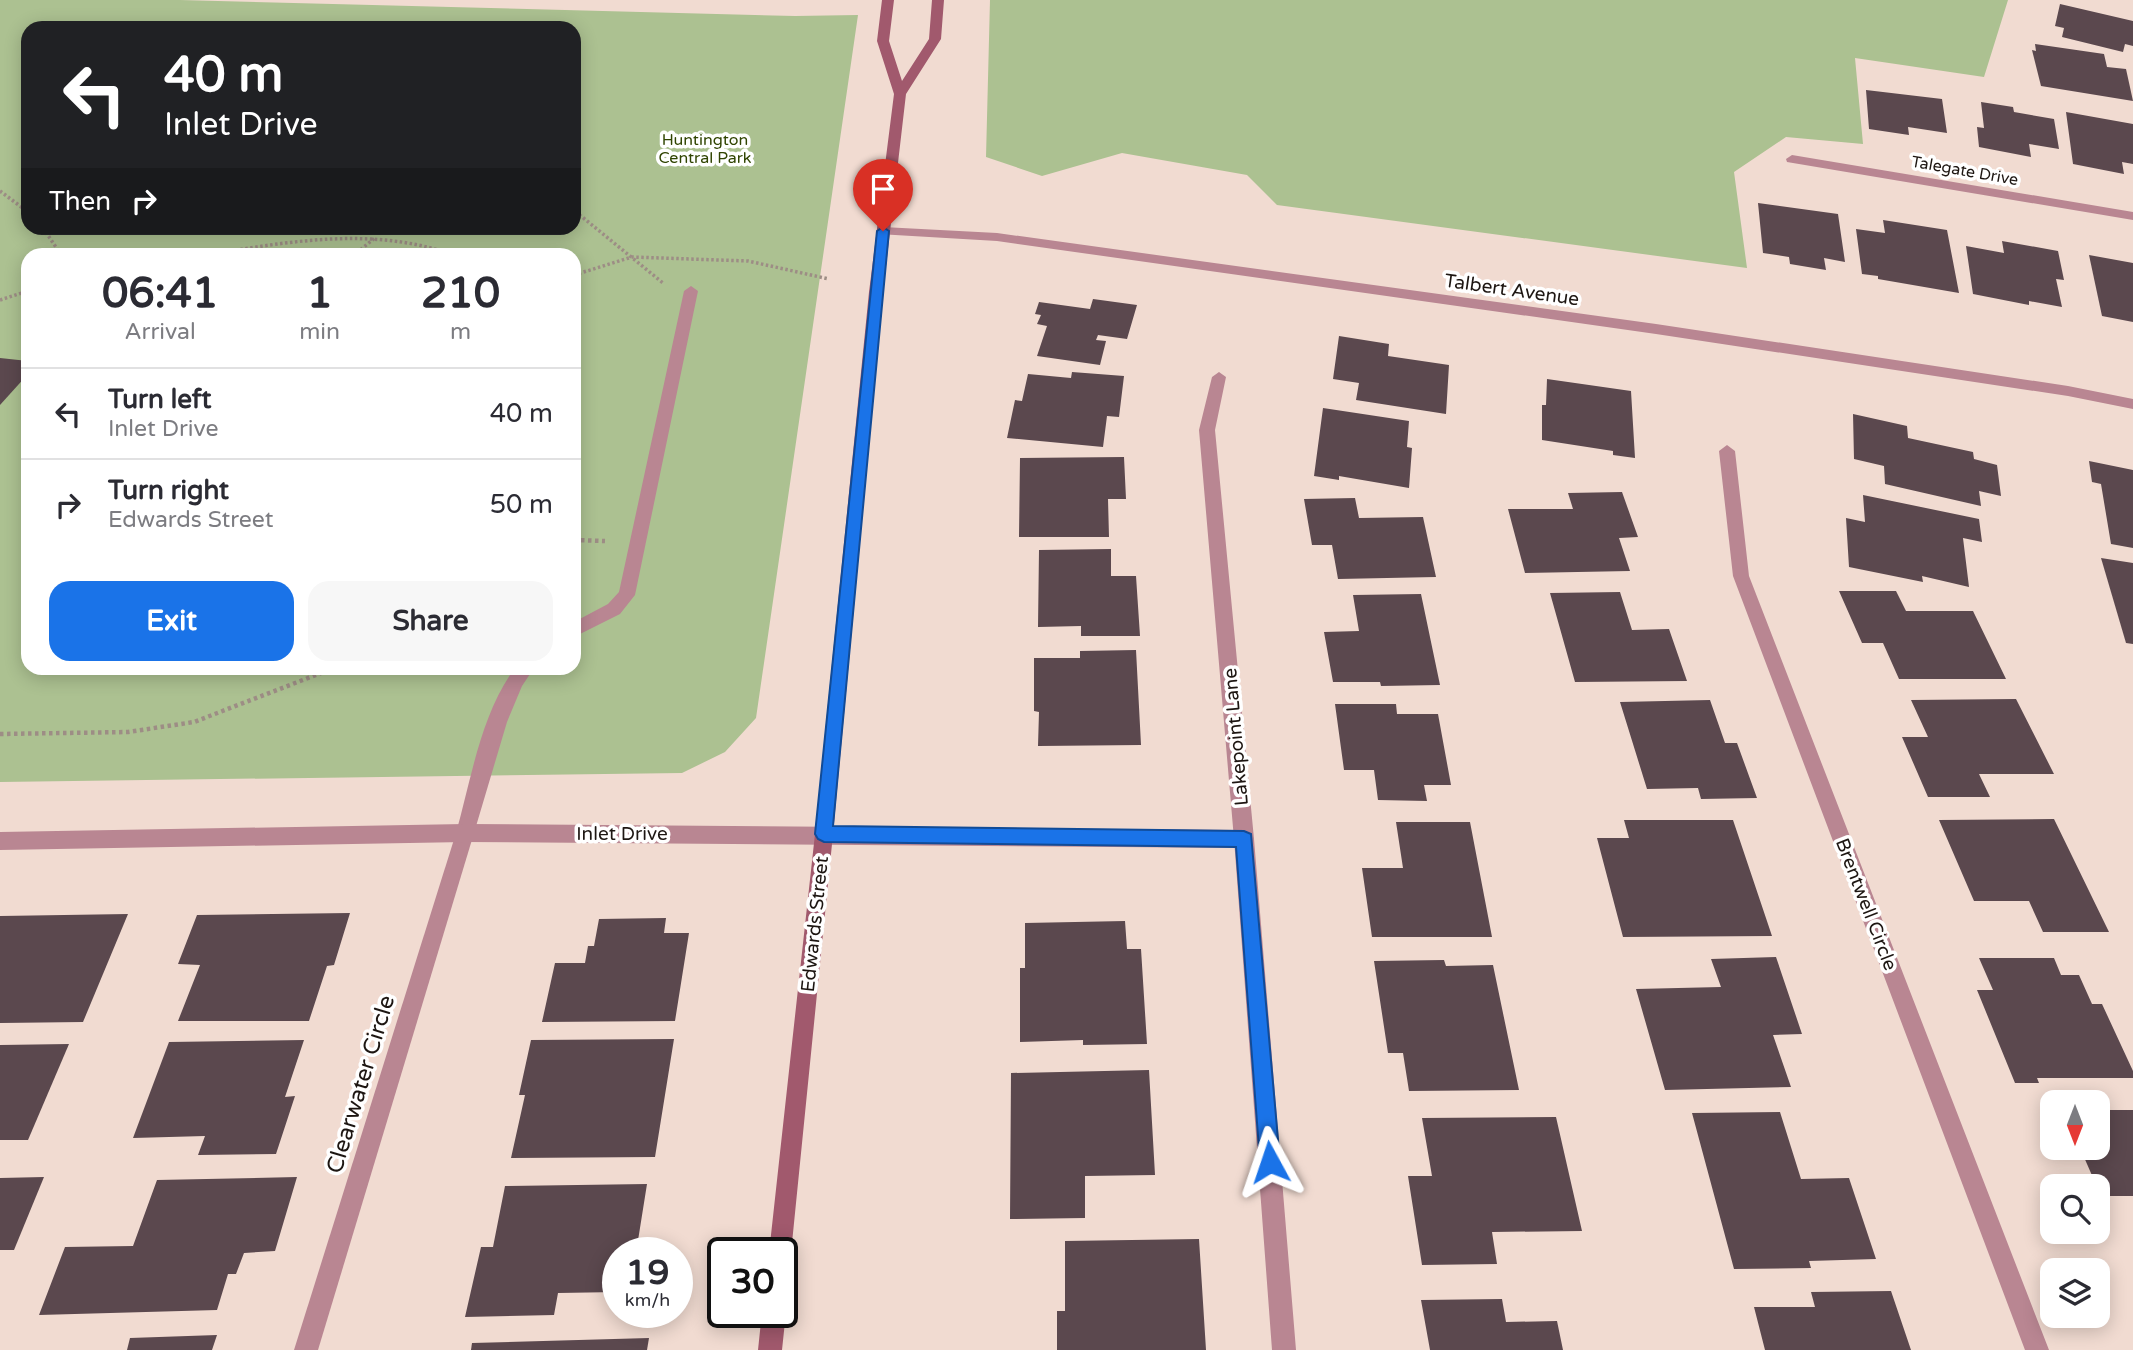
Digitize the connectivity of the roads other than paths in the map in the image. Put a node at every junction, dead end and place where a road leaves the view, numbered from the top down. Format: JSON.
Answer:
{"nodes":[{"id":1,"x":888,"y":0,"type":"edge"},
{"id":2,"x":938,"y":0,"type":"edge"},
{"id":3,"x":900,"y":94,"type":"junction"},
{"id":4,"x":1792,"y":159,"type":"dead end"},
{"id":5,"x":2133,"y":216,"type":"edge"},
{"id":6,"x":883,"y":231,"type":"junction"},
{"id":7,"x":691,"y":291,"type":"road end"},
{"id":8,"x":1219,"y":377,"type":"dead end"},
{"id":9,"x":2133,"y":404,"type":"edge"},
{"id":10,"x":1727,"y":451,"type":"dead end"},
{"id":11,"x":581,"y":626,"type":"edge"},
{"id":12,"x":520,"y":675,"type":"edge"},
{"id":13,"x":465,"y":833,"type":"junction"},
{"id":14,"x":824,"y":834,"type":"junction"},
{"id":15,"x":1244,"y":839,"type":"junction"},
{"id":16,"x":0,"y":841,"type":"edge"},
{"id":17,"x":782,"y":1237,"type":"edge"},
{"id":18,"x":772,"y":1328,"type":"edge"},
{"id":19,"x":306,"y":1350,"type":"edge"},
{"id":20,"x":770,"y":1350,"type":"edge"},
{"id":21,"x":1284,"y":1350,"type":"edge"},
{"id":22,"x":2037,"y":1350,"type":"edge"}],
"edges":[{"from":1,"to":3,"type":"main road","name":"Edwards Street"},
{"from":2,"to":3,"type":"main road","name":"Edwards Street"},
{"from":3,"to":6,"type":"main road","name":"Edwards Street"},
{"from":4,"to":5,"type":"street","name":"Talegate Drive"},
{"from":6,"to":9,"type":"street","name":"Talbert Avenue"},
{"from":6,"to":14,"type":"main road","name":"Edwards Street"},
{"from":7,"to":11,"type":"street"},
{"from":8,"to":15,"type":"street","name":"Lakepoint Lane"},
{"from":10,"to":22,"type":"street","name":"Brentwell Circle"},
{"from":12,"to":13,"type":"street","name":"Clearwater Circle"},
{"from":13,"to":14,"type":"street","name":"Inlet Drive"},
{"from":13,"to":16,"type":"street","name":"Inlet Drive"},
{"from":13,"to":19,"type":"street","name":"Clearwater Circle"},
{"from":14,"to":15,"type":"street","name":"Inlet Drive"},
{"from":14,"to":17,"type":"main road","name":"Edwards Street"},
{"from":15,"to":21,"type":"street","name":"Lakepoint Lane"},
{"from":18,"to":20,"type":"main road"}]}
